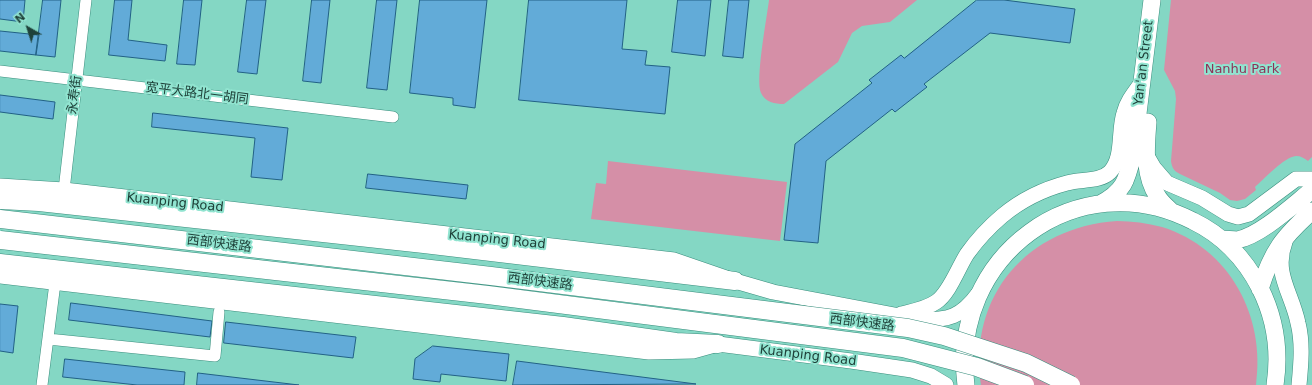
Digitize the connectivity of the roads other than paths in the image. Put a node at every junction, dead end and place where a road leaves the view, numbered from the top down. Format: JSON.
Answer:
{"nodes":[{"id":1,"x":86,"y":0,"type":"edge"},
{"id":2,"x":1152,"y":0,"type":"edge"},
{"id":3,"x":1163,"y":0,"type":"edge"},
{"id":4,"x":0,"y":71,"type":"edge"},
{"id":5,"x":77,"y":80,"type":"junction"},
{"id":6,"x":1142,"y":82,"type":"junction"},
{"id":7,"x":393,"y":118,"type":"dead end"},
{"id":8,"x":1146,"y":152,"type":"junction"},
{"id":9,"x":1312,"y":179,"type":"edge"},
{"id":10,"x":0,"y":186,"type":"edge"},
{"id":11,"x":64,"y":190,"type":"junction"},
{"id":12,"x":1312,"y":190,"type":"edge"},
{"id":13,"x":0,"y":200,"type":"edge"},
{"id":14,"x":1099,"y":204,"type":"junction"},
{"id":15,"x":1171,"y":211,"type":"junction"},
{"id":16,"x":1312,"y":211,"type":"edge"},
{"id":17,"x":0,"y":219,"type":"edge"},
{"id":18,"x":1288,"y":234,"type":"junction"},
{"id":19,"x":1221,"y":239,"type":"junction"},
{"id":20,"x":0,"y":240,"type":"edge"},
{"id":21,"x":0,"y":263,"type":"edge"},
{"id":22,"x":0,"y":276,"type":"edge"},
{"id":23,"x":734,"y":281,"type":"junction"},
{"id":24,"x":55,"y":283,"type":"junction"},
{"id":25,"x":1260,"y":289,"type":"junction"},
{"id":26,"x":978,"y":293,"type":"junction"},
{"id":27,"x":219,"y":312,"type":"dead end"},
{"id":28,"x":893,"y":315,"type":"junction"},
{"id":29,"x":48,"y":339,"type":"junction"},
{"id":30,"x":718,"y":344,"type":"junction"},
{"id":31,"x":935,"y":381,"type":"edge"},
{"id":32,"x":42,"y":385,"type":"edge"},
{"id":33,"x":946,"y":385,"type":"edge"},
{"id":34,"x":966,"y":385,"type":"edge"},
{"id":35,"x":1025,"y":385,"type":"edge"},
{"id":36,"x":1071,"y":385,"type":"edge"},
{"id":37,"x":1275,"y":385,"type":"edge"},
{"id":38,"x":1299,"y":385,"type":"edge"}],
"edges":[{"from":1,"to":5,"type":"street","name":"永寿街"},
{"from":2,"to":6,"type":"main road","name":"Yan'an Street"},
{"from":3,"to":8,"type":"main road"},
{"from":4,"to":5,"type":"street","name":"宽平大路北一胡同"},
{"from":5,"to":7,"type":"street","name":"宽平大路北一胡同"},
{"from":5,"to":11,"type":"street","name":"永寿街"},
{"from":6,"to":14,"type":"main road","name":"Yan'an Street"},
{"from":6,"to":28,"type":"main road"},
{"from":8,"to":9,"type":"main road"},
{"from":8,"to":15,"type":"main road"},
{"from":10,"to":11,"type":"main road","name":"Kuanping Road"},
{"from":11,"to":23,"type":"main road","name":"Kuanping Road"},
{"from":12,"to":19,"type":"main road"},
{"from":13,"to":23,"type":"highway"},
{"from":14,"to":15,"type":"main road"},
{"from":14,"to":26,"type":"main road"},
{"from":15,"to":19,"type":"main road"},
{"from":16,"to":18,"type":"main road"},
{"from":17,"to":36,"type":"highway","name":"西部快速路","bridge":true},
{"from":18,"to":25,"type":"main road"},
{"from":18,"to":38,"type":"main road"},
{"from":19,"to":25,"type":"main road"},
{"from":20,"to":35,"type":"highway","name":"西部快速路","bridge":true},
{"from":21,"to":30,"type":"highway"},
{"from":22,"to":24,"type":"main road","name":"Kuanping Road"},
{"from":23,"to":28,"type":"main road","name":"Kuanping Road"},
{"from":24,"to":29,"type":"street"},
{"from":24,"to":30,"type":"main road","name":"Kuanping Road"},
{"from":25,"to":37,"type":"main road"},
{"from":26,"to":28,"type":"main road","name":"Kuanping Road"},
{"from":26,"to":34,"type":"main road"},
{"from":27,"to":29,"type":"street"},
{"from":29,"to":32,"type":"street"},
{"from":30,"to":31,"type":"main road","name":"Kuanping Road"},
{"from":31,"to":33,"type":"main road","name":"Kuanping Road"}]}
